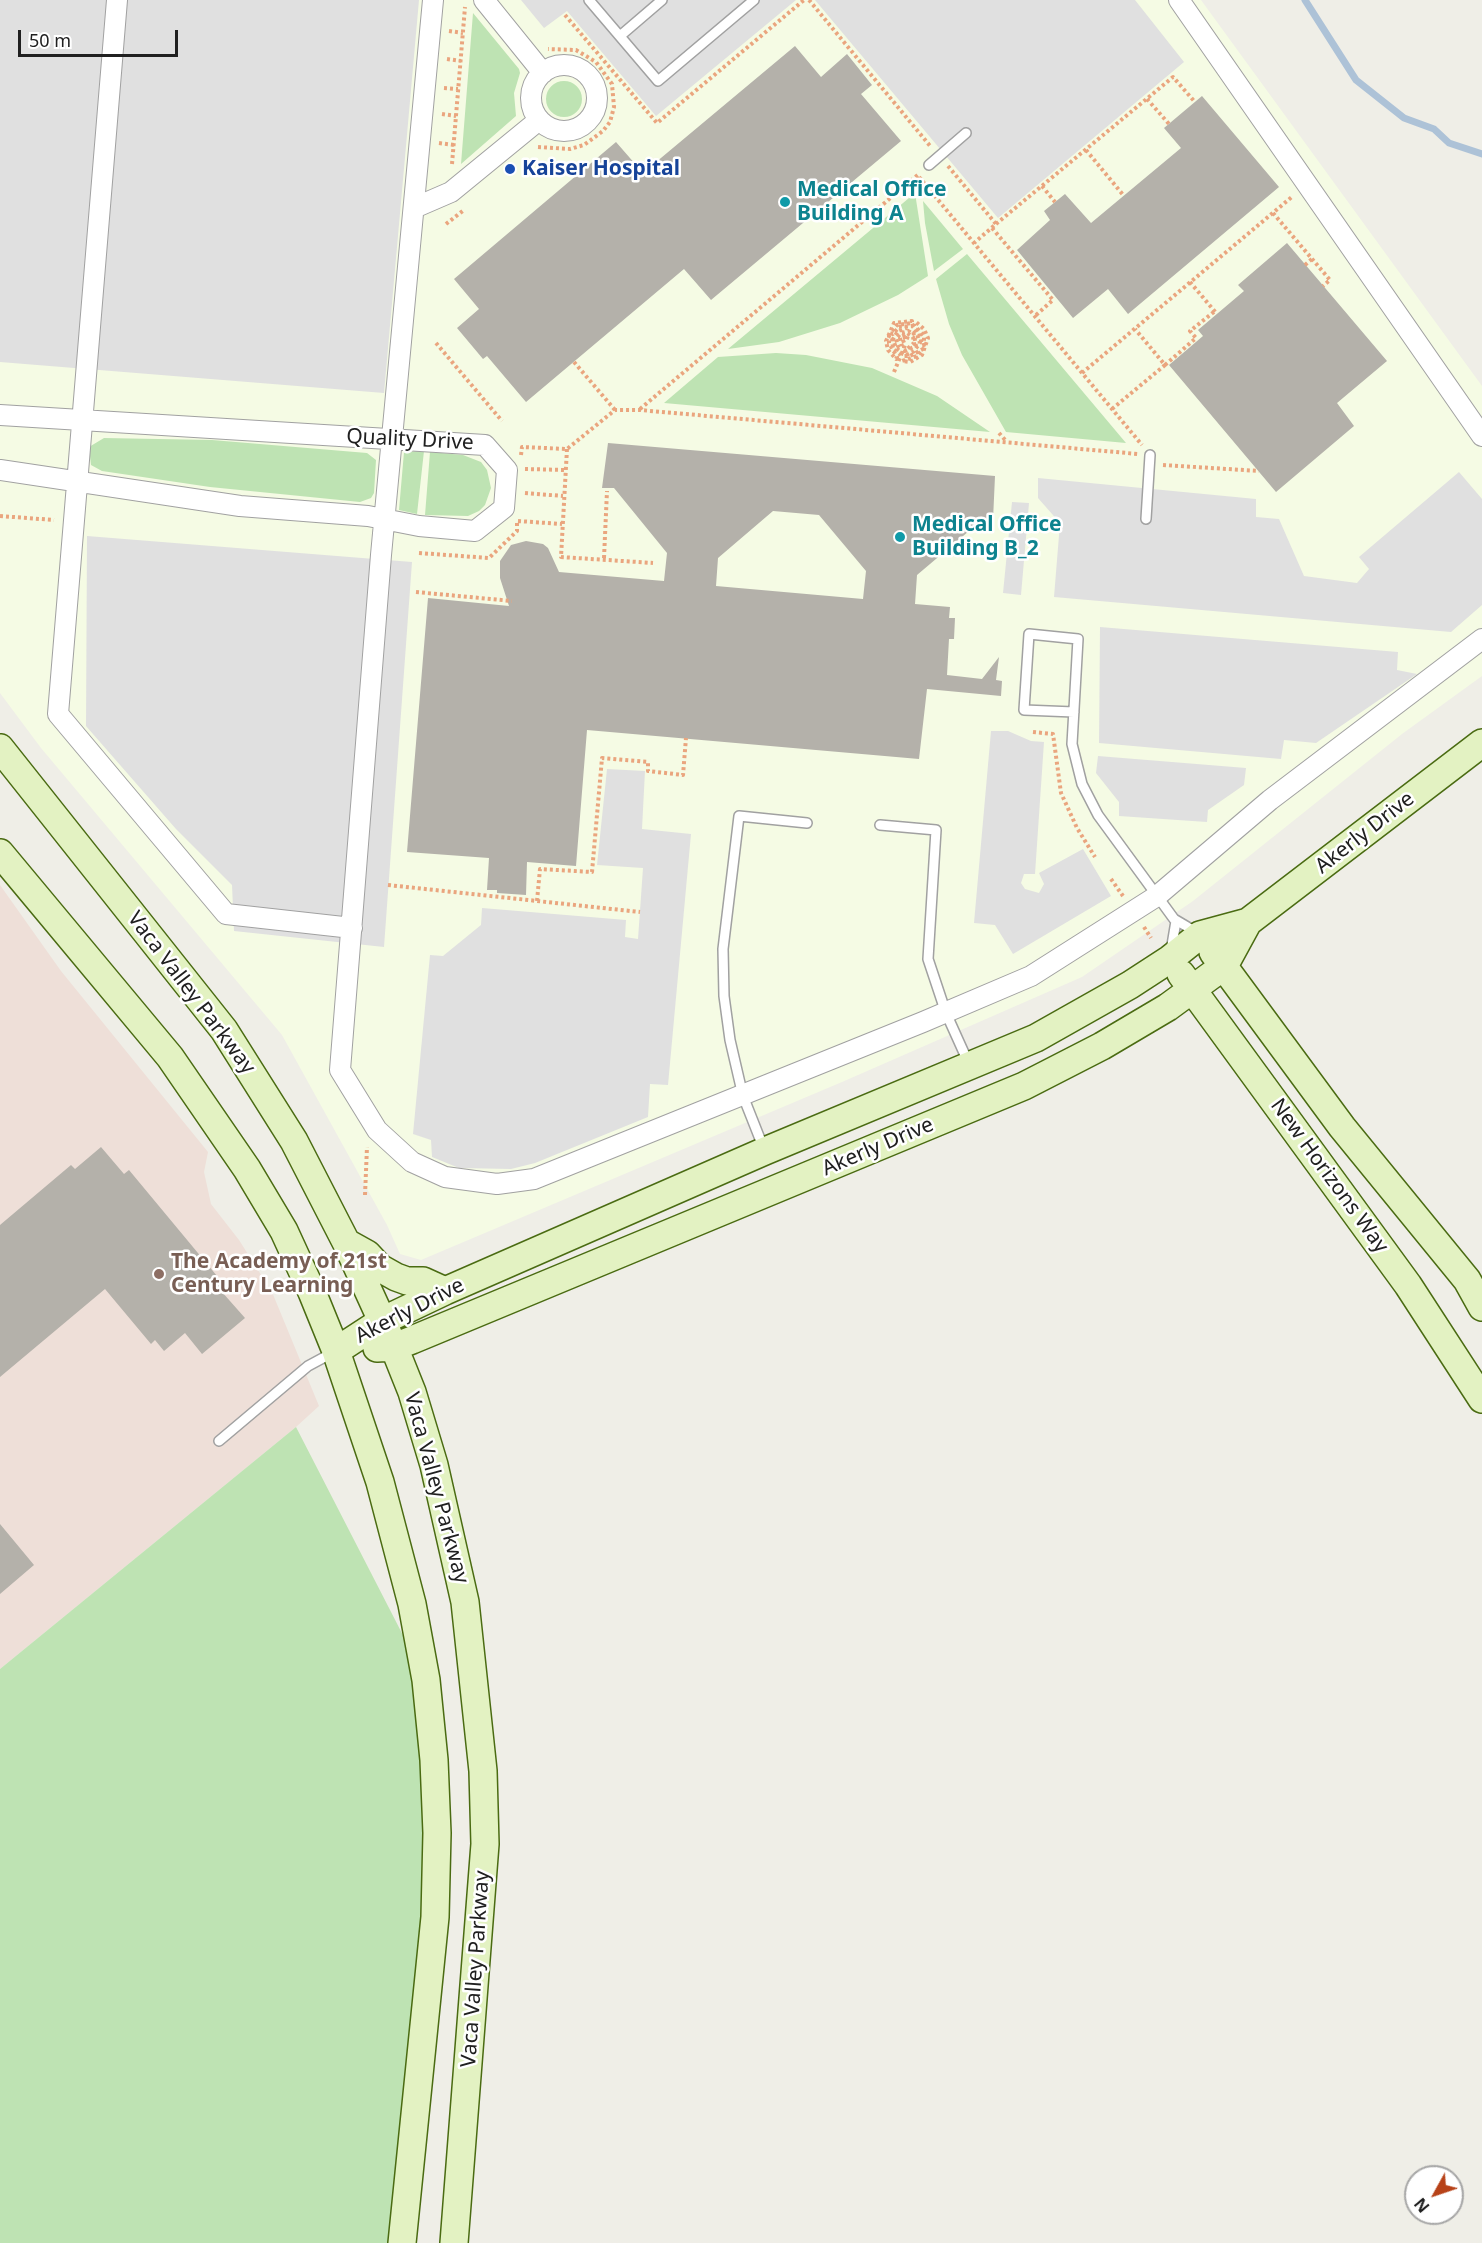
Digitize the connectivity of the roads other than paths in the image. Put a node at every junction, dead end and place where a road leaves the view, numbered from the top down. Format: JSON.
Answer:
{"nodes":[{"id":1,"x":117,"y":0,"type":"edge"},
{"id":2,"x":433,"y":0,"type":"edge"},
{"id":3,"x":484,"y":0,"type":"edge"},
{"id":4,"x":589,"y":0,"type":"edge"},
{"id":5,"x":662,"y":0,"type":"edge"},
{"id":6,"x":754,"y":0,"type":"edge"},
{"id":7,"x":1179,"y":0,"type":"edge"},
{"id":8,"x":620,"y":36,"type":"junction"},
{"id":9,"x":543,"y":73,"type":"junction"},
{"id":10,"x":539,"y":120,"type":"junction"},
{"id":11,"x":966,"y":133,"type":"dead end"},
{"id":12,"x":929,"y":165,"type":"road end"},
{"id":13,"x":414,"y":208,"type":"junction"},
{"id":14,"x":0,"y":415,"type":"edge"},
{"id":15,"x":81,"y":420,"type":"junction"},
{"id":16,"x":1482,"y":436,"type":"edge"},
{"id":17,"x":392,"y":440,"type":"junction"},
{"id":18,"x":1150,"y":459,"type":"road end"},
{"id":19,"x":0,"y":470,"type":"edge"},
{"id":20,"x":75,"y":481,"type":"junction"},
{"id":21,"x":1146,"y":519,"type":"dead end"},
{"id":22,"x":385,"y":520,"type":"junction"},
{"id":23,"x":1482,"y":639,"type":"edge"},
{"id":24,"x":1074,"y":712,"type":"junction"},
{"id":25,"x":1482,"y":743,"type":"edge"},
{"id":26,"x":0,"y":748,"type":"edge"},
{"id":27,"x":807,"y":823,"type":"dead end"},
{"id":28,"x":880,"y":825,"type":"dead end"},
{"id":29,"x":0,"y":853,"type":"edge"},
{"id":30,"x":1157,"y":896,"type":"junction"},
{"id":31,"x":1176,"y":921,"type":"junction"},
{"id":32,"x":1248,"y":922,"type":"junction"},
{"id":33,"x":352,"y":928,"type":"junction"},
{"id":34,"x":1200,"y":935,"type":"junction"},
{"id":35,"x":1170,"y":959,"type":"junction"},
{"id":36,"x":1224,"y":966,"type":"junction"},
{"id":37,"x":1192,"y":989,"type":"junction"},
{"id":38,"x":946,"y":1013,"type":"junction"},
{"id":39,"x":970,"y":1066,"type":"junction"},
{"id":40,"x":743,"y":1096,"type":"junction"},
{"id":41,"x":765,"y":1151,"type":"junction"},
{"id":42,"x":347,"y":1244,"type":"junction"},
{"id":43,"x":445,"y":1291,"type":"junction"},
{"id":44,"x":1482,"y":1307,"type":"edge"},
{"id":45,"x":381,"y":1321,"type":"junction"},
{"id":46,"x":394,"y":1347,"type":"junction"},
{"id":47,"x":336,"y":1351,"type":"junction"},
{"id":48,"x":1482,"y":1399,"type":"edge"},
{"id":49,"x":219,"y":1441,"type":"dead end"},
{"id":50,"x":402,"y":2243,"type":"edge"},
{"id":51,"x":454,"y":2243,"type":"edge"}],
"edges":[{"from":1,"to":15,"type":"street"},
{"from":2,"to":13,"type":"street"},
{"from":3,"to":9,"type":"street"},
{"from":4,"to":8,"type":"lane"},
{"from":5,"to":8,"type":"lane"},
{"from":6,"to":8,"type":"lane"},
{"from":7,"to":16,"type":"street"},
{"from":9,"to":10,"type":"street"},
{"from":9,"to":10,"type":"street"},
{"from":10,"to":13,"type":"street"},
{"from":11,"to":12,"type":"lane"},
{"from":13,"to":17,"type":"street"},
{"from":14,"to":15,"type":"street","name":"Quality Drive"},
{"from":15,"to":17,"type":"street","name":"Quality Drive"},
{"from":15,"to":20,"type":"street"},
{"from":17,"to":22,"type":"street"},
{"from":17,"to":22,"type":"street","name":"Quality Drive"},
{"from":18,"to":21,"type":"lane"},
{"from":19,"to":20,"type":"street","name":"Quality Drive"},
{"from":20,"to":22,"type":"street","name":"Quality Drive"},
{"from":20,"to":33,"type":"street"},
{"from":22,"to":33,"type":"street"},
{"from":23,"to":30,"type":"street"},
{"from":24,"to":24,"type":"lane"},
{"from":24,"to":30,"type":"lane"},
{"from":25,"to":32,"type":"street","name":"Akerly Drive"},
{"from":26,"to":42,"type":"street","name":"Vaca Valley Parkway"},
{"from":27,"to":40,"type":"lane"},
{"from":28,"to":38,"type":"lane"},
{"from":29,"to":47,"type":"street"},
{"from":30,"to":31,"type":"lane"},
{"from":30,"to":38,"type":"street"},
{"from":31,"to":34,"type":"lane"},
{"from":31,"to":35,"type":"lane"},
{"from":32,"to":34,"type":"street","name":"Akerly Drive"},
{"from":32,"to":36,"type":"street","name":"Akerly Drive"},
{"from":33,"to":40,"type":"street"},
{"from":34,"to":35,"type":"street","name":"Akerly Drive"},
{"from":34,"to":36,"type":"street","name":"New Horizons Way"},
{"from":35,"to":37,"type":"street","name":"New Horizons Way"},
{"from":35,"to":39,"type":"street","name":"Akerly Drive"},
{"from":36,"to":37,"type":"street","name":"Akerly Drive"},
{"from":36,"to":44,"type":"street","name":"New Horizons Way"},
{"from":37,"to":46,"type":"street","name":"Akerly Drive"},
{"from":37,"to":48,"type":"street","name":"New Horizons Way"},
{"from":38,"to":39,"type":"lane"},
{"from":38,"to":40,"type":"street"},
{"from":39,"to":41,"type":"street","name":"Akerly Drive"},
{"from":40,"to":41,"type":"lane"},
{"from":41,"to":43,"type":"street","name":"Akerly Drive"},
{"from":42,"to":43,"type":"street"},
{"from":42,"to":45,"type":"street","name":"Vaca Valley Parkway"},
{"from":43,"to":45,"type":"street","name":"Akerly Drive"},
{"from":45,"to":46,"type":"street","name":"Vaca Valley Parkway"},
{"from":45,"to":47,"type":"street","name":"Akerly Drive"},
{"from":46,"to":47,"type":"street","name":"Akerly Drive"},
{"from":46,"to":51,"type":"street","name":"Vaca Valley Parkway"},
{"from":47,"to":49,"type":"lane"},
{"from":47,"to":50,"type":"street"}]}
